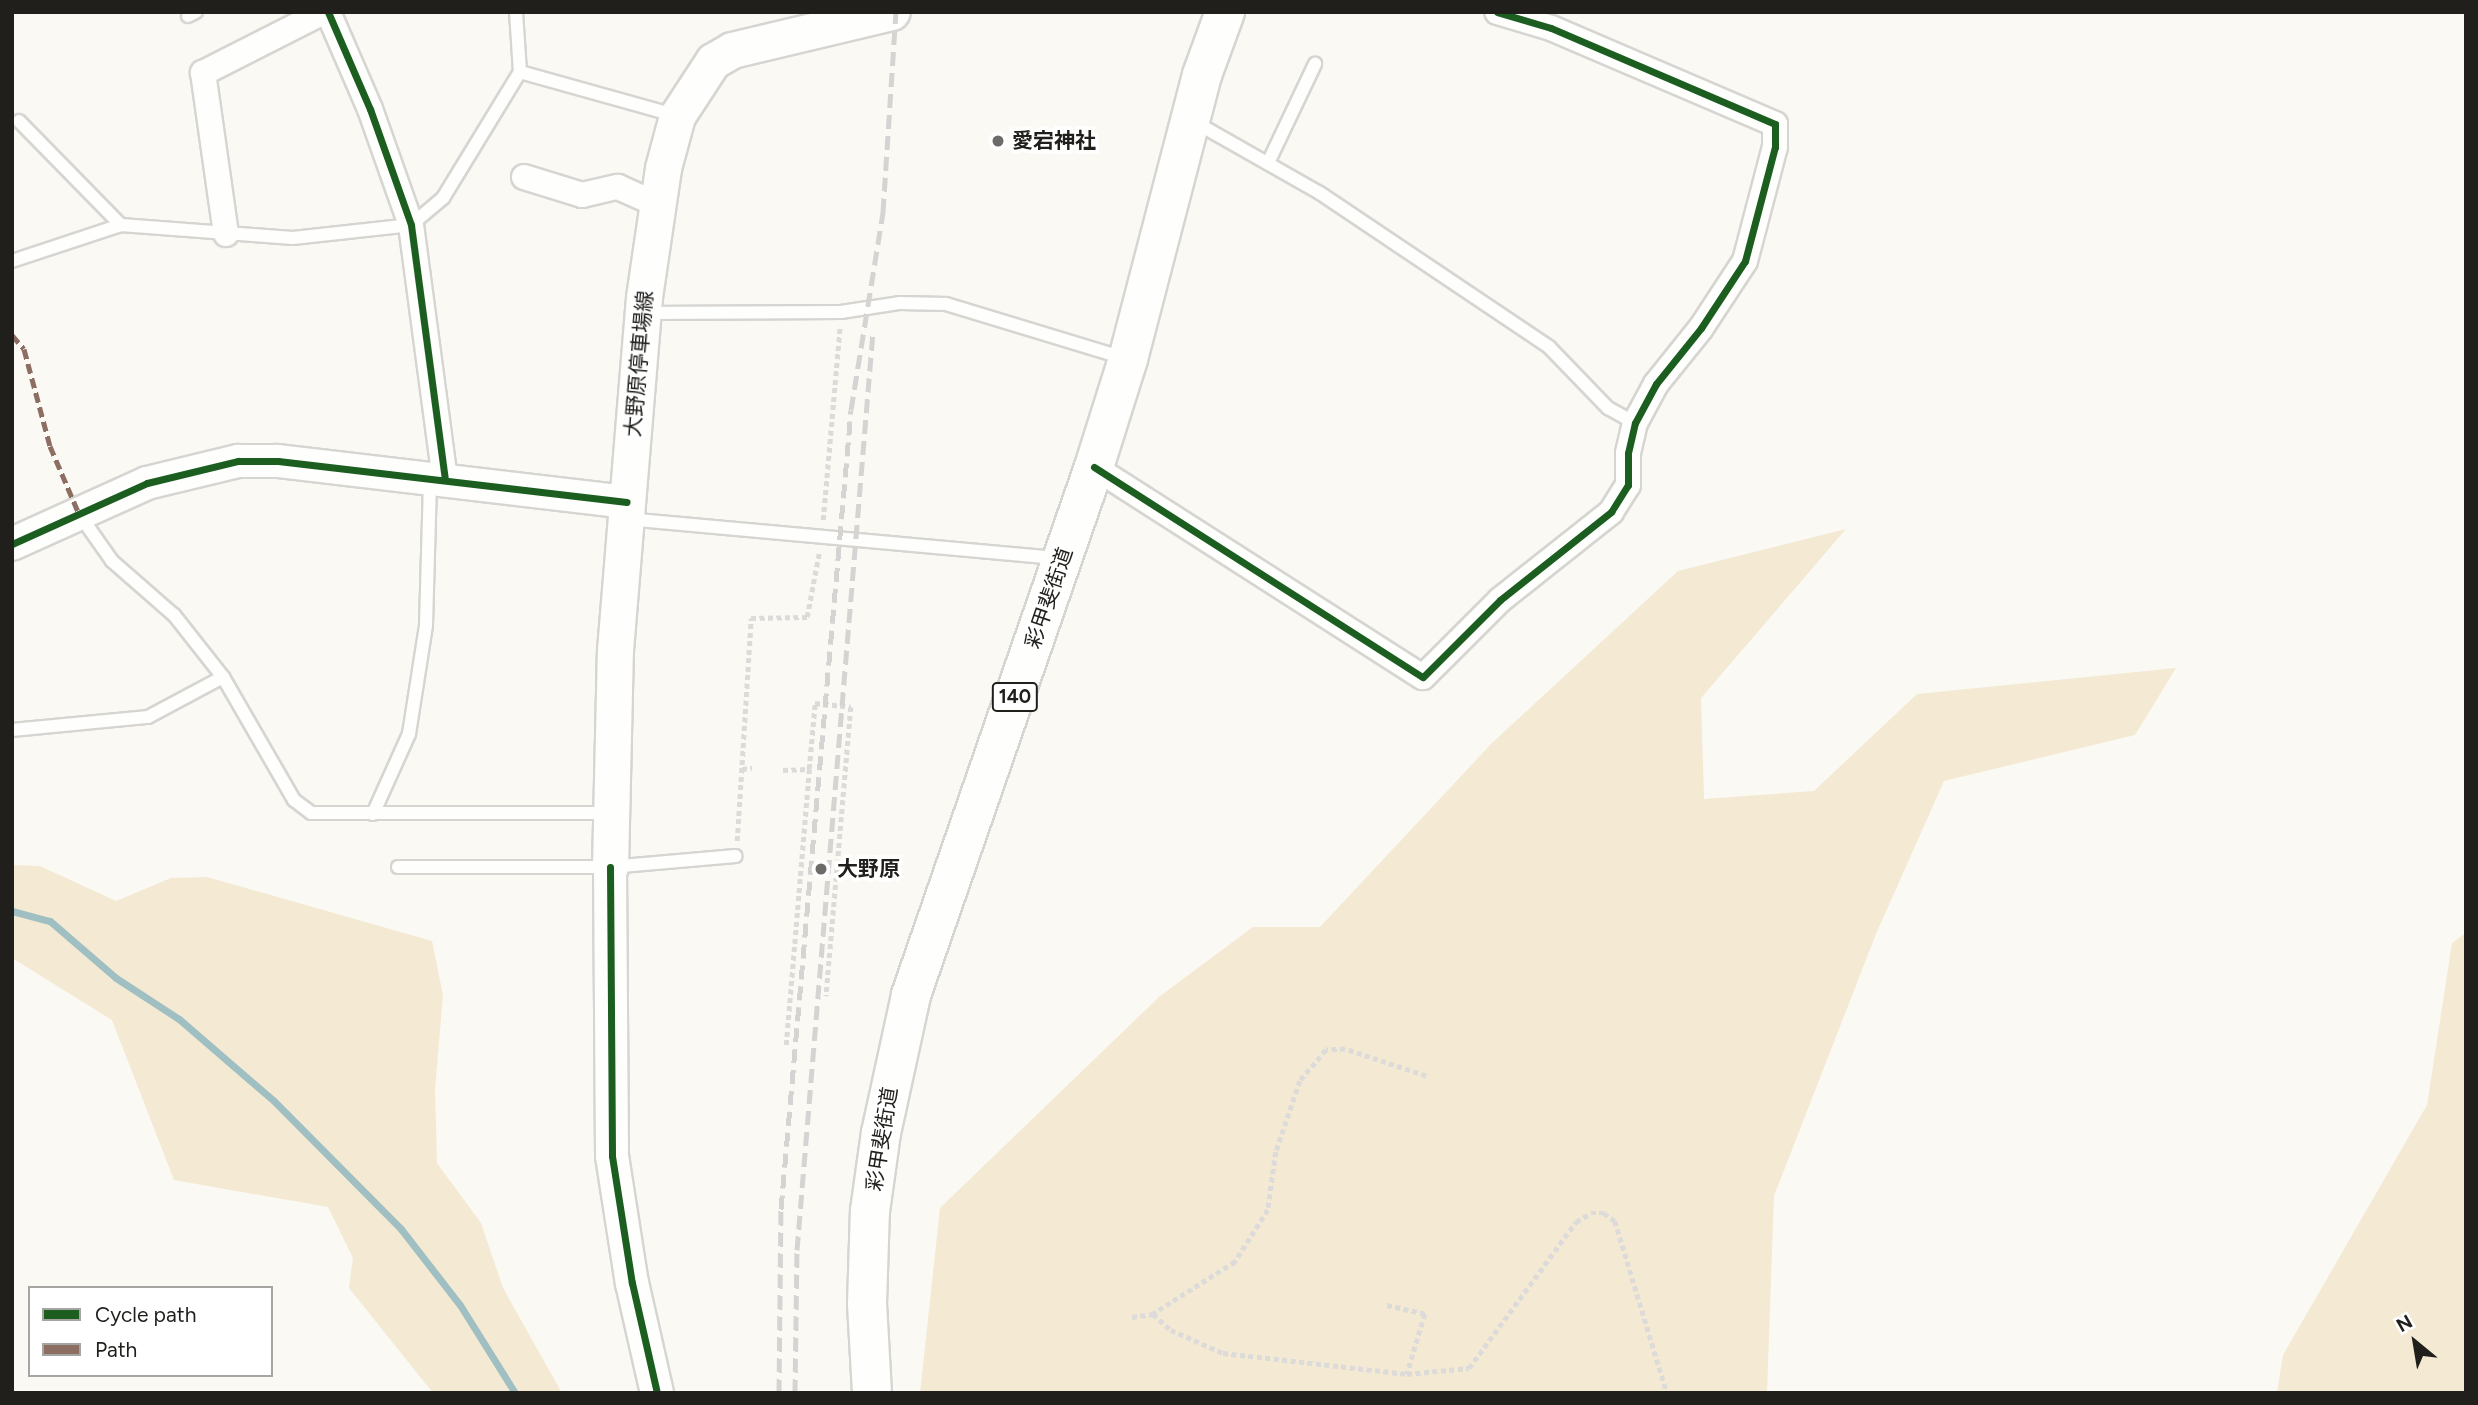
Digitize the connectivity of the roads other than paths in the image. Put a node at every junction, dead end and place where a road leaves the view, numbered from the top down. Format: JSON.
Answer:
{"nodes":[{"id":1,"x":325,"y":12,"type":"edge"},
{"id":2,"x":516,"y":12,"type":"edge"},
{"id":3,"x":892,"y":12,"type":"edge"},
{"id":4,"x":1225,"y":12,"type":"edge"},
{"id":5,"x":1497,"y":12,"type":"edge"},
{"id":6,"x":813,"y":21,"type":"edge"},
{"id":7,"x":1315,"y":64,"type":"dead end"},
{"id":8,"x":520,"y":72,"type":"junction"},
{"id":9,"x":677,"y":116,"type":"junction"},
{"id":10,"x":1189,"y":120,"type":"junction"},
{"id":11,"x":19,"y":121,"type":"dead end"},
{"id":12,"x":1268,"y":163,"type":"junction"},
{"id":13,"x":524,"y":177,"type":"dead end"},
{"id":14,"x":656,"y":204,"type":"junction"},
{"id":15,"x":121,"y":225,"type":"junction"},
{"id":16,"x":411,"y":225,"type":"junction"},
{"id":17,"x":226,"y":234,"type":"junction"},
{"id":18,"x":12,"y":261,"type":"edge"},
{"id":19,"x":643,"y":313,"type":"junction"},
{"id":20,"x":1128,"y":359,"type":"junction"},
{"id":21,"x":1635,"y":423,"type":"junction"},
{"id":22,"x":1094,"y":467,"type":"junction"},
{"id":23,"x":438,"y":479,"type":"junction"},
{"id":24,"x":626,"y":510,"type":"junction"},
{"id":25,"x":79,"y":514,"type":"junction"},
{"id":26,"x":12,"y":544,"type":"edge"},
{"id":27,"x":1062,"y":559,"type":"junction"},
{"id":28,"x":223,"y":677,"type":"junction"},
{"id":29,"x":12,"y":730,"type":"edge"},
{"id":30,"x":611,"y":813,"type":"junction"},
{"id":31,"x":373,"y":814,"type":"junction"},
{"id":32,"x":736,"y":856,"type":"road end"},
{"id":33,"x":398,"y":867,"type":"dead end"},
{"id":34,"x":610,"y":867,"type":"junction"},
{"id":35,"x":657,"y":1393,"type":"edge"},
{"id":36,"x":872,"y":1393,"type":"edge"}],
"edges":[{"from":1,"to":16,"type":"street"},
{"from":1,"to":17,"type":"street"},
{"from":2,"to":8,"type":"lane"},
{"from":3,"to":6,"type":"main road","name":"大野原停車場線"},
{"from":4,"to":10,"type":"highway","name":"彩甲斐街道","number":"140"},
{"from":5,"to":21,"type":"street"},
{"from":6,"to":9,"type":"main road","name":"大野原停車場線"},
{"from":7,"to":12,"type":"lane"},
{"from":8,"to":9,"type":"lane"},
{"from":8,"to":16,"type":"lane"},
{"from":9,"to":14,"type":"main road","name":"大野原停車場線"},
{"from":10,"to":12,"type":"lane"},
{"from":10,"to":20,"type":"highway","name":"彩甲斐街道","number":"140"},
{"from":11,"to":15,"type":"lane"},
{"from":12,"to":21,"type":"lane"},
{"from":13,"to":14,"type":"street"},
{"from":14,"to":19,"type":"main road","name":"大野原停車場線"},
{"from":15,"to":17,"type":"lane"},
{"from":15,"to":18,"type":"lane"},
{"from":16,"to":17,"type":"lane"},
{"from":16,"to":23,"type":"street"},
{"from":19,"to":20,"type":"lane"},
{"from":19,"to":24,"type":"main road","name":"大野原停車場線"},
{"from":20,"to":22,"type":"highway","name":"彩甲斐街道","number":"140"},
{"from":21,"to":22,"type":"street"},
{"from":22,"to":27,"type":"highway","name":"彩甲斐街道","number":"140"},
{"from":23,"to":24,"type":"street"},
{"from":23,"to":25,"type":"street"},
{"from":23,"to":31,"type":"lane"},
{"from":24,"to":27,"type":"lane"},
{"from":24,"to":30,"type":"main road","name":"大野原停車場線"},
{"from":25,"to":26,"type":"street"},
{"from":25,"to":28,"type":"lane"},
{"from":27,"to":36,"type":"highway","name":"彩甲斐街道","number":"140"},
{"from":28,"to":29,"type":"lane"},
{"from":28,"to":31,"type":"lane"},
{"from":30,"to":31,"type":"lane"},
{"from":30,"to":34,"type":"main road","name":"大野原停車場線"},
{"from":32,"to":34,"type":"lane"},
{"from":33,"to":34,"type":"lane"},
{"from":34,"to":35,"type":"street"}]}
